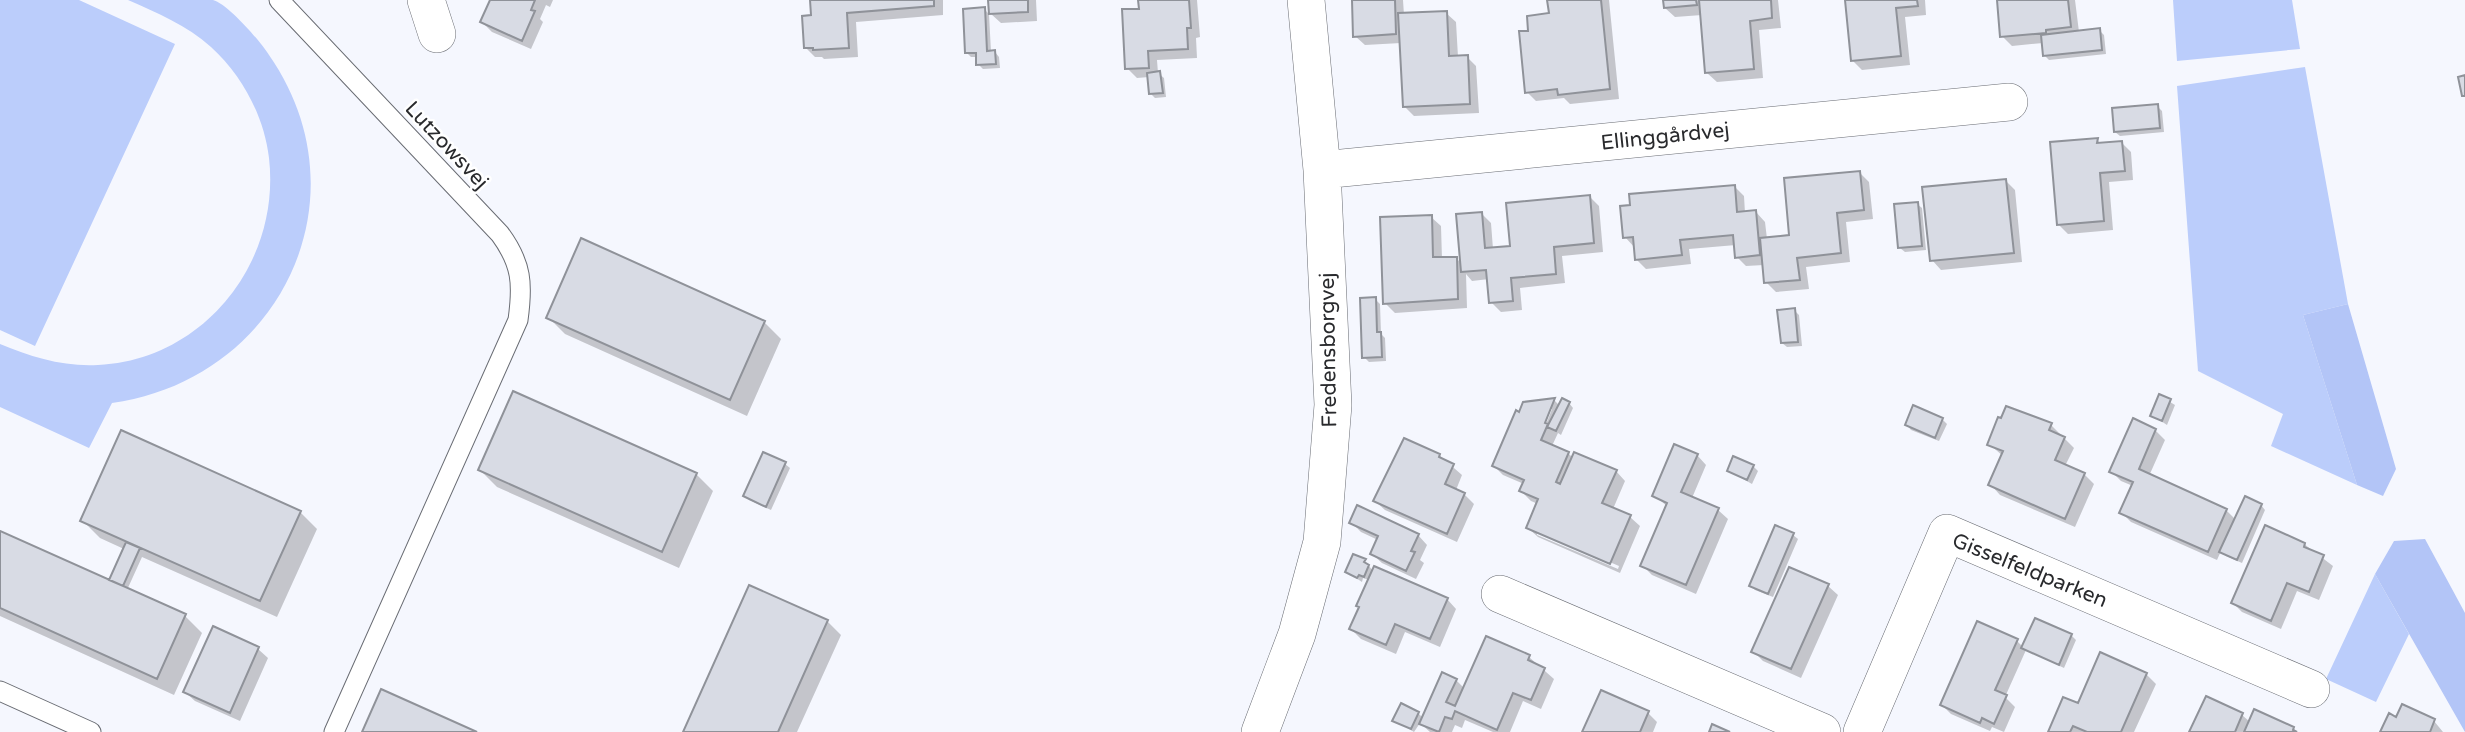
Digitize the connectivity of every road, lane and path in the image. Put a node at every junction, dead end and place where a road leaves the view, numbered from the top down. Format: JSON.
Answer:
{"nodes":[{"id":1,"x":279,"y":0,"type":"edge"},
{"id":2,"x":426,"y":0,"type":"edge"},
{"id":3,"x":1306,"y":0,"type":"edge"},
{"id":4,"x":437,"y":34,"type":"dead end"},
{"id":5,"x":2009,"y":102,"type":"dead end"},
{"id":6,"x":1322,"y":170,"type":"junction"},
{"id":7,"x":1500,"y":594,"type":"dead end"},
{"id":8,"x":2311,"y":690,"type":"dead end"},
{"id":9,"x":0,"y":691,"type":"edge"},
{"id":10,"x":91,"y":732,"type":"edge"},
{"id":11,"x":334,"y":732,"type":"edge"},
{"id":12,"x":1260,"y":732,"type":"edge"},
{"id":13,"x":1822,"y":732,"type":"edge"},
{"id":14,"x":1862,"y":732,"type":"edge"}],
"edges":[{"from":1,"to":11,"type":"lane","name":"Lutzowsvej"},
{"from":2,"to":4,"type":"street"},
{"from":3,"to":6,"type":"street","name":"Fredensborgvej"},
{"from":5,"to":6,"type":"street","name":"Ellinggårdvej"},
{"from":6,"to":12,"type":"street","name":"Fredensborgvej"},
{"from":7,"to":13,"type":"street"},
{"from":8,"to":14,"type":"street","name":"Gisselfeldparken"},
{"from":9,"to":10,"type":"lane"}]}
